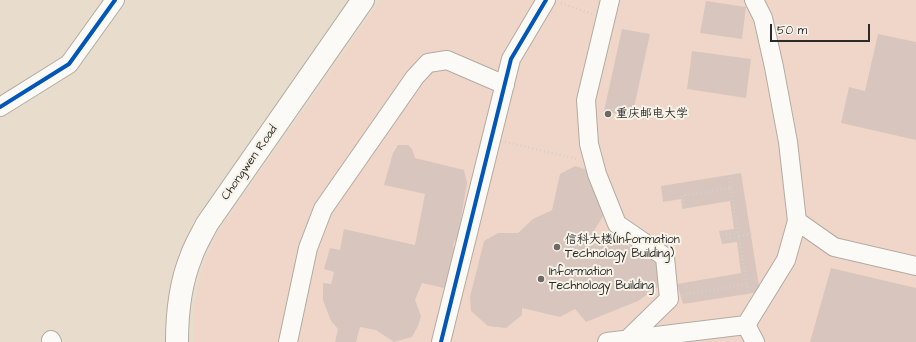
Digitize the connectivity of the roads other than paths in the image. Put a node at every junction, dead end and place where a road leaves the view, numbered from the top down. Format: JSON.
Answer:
{"nodes":[{"id":1,"x":115,"y":0,"type":"edge"},
{"id":2,"x":347,"y":0,"type":"edge"},
{"id":3,"x":363,"y":0,"type":"edge"},
{"id":4,"x":610,"y":0,"type":"edge"},
{"id":5,"x":754,"y":0,"type":"edge"},
{"id":6,"x":552,"y":1,"type":"edge"},
{"id":7,"x":505,"y":86,"type":"junction"},
{"id":8,"x":0,"y":107,"type":"edge"},
{"id":9,"x":797,"y":221,"type":"junction"},
{"id":10,"x":916,"y":266,"type":"edge"},
{"id":11,"x":746,"y":325,"type":"junction"},
{"id":12,"x":627,"y":340,"type":"junction"},
{"id":13,"x":166,"y":342,"type":"edge"},
{"id":14,"x":177,"y":342,"type":"edge"},
{"id":15,"x":288,"y":342,"type":"edge"},
{"id":16,"x":440,"y":342,"type":"edge"},
{"id":17,"x":607,"y":342,"type":"edge"},
{"id":18,"x":755,"y":342,"type":"edge"}],
"edges":[{"from":1,"to":8,"type":"street"},
{"from":2,"to":13,"type":"main road","name":"Chongwen Road"},
{"from":3,"to":14,"type":"main road","name":"Chongwen Road"},
{"from":4,"to":12,"type":"street"},
{"from":5,"to":9,"type":"street"},
{"from":6,"to":7,"type":"street"},
{"from":7,"to":15,"type":"street"},
{"from":7,"to":16,"type":"street"},
{"from":9,"to":10,"type":"street"},
{"from":9,"to":11,"type":"street"},
{"from":11,"to":12,"type":"street"},
{"from":11,"to":18,"type":"street"},
{"from":12,"to":17,"type":"street"}]}
